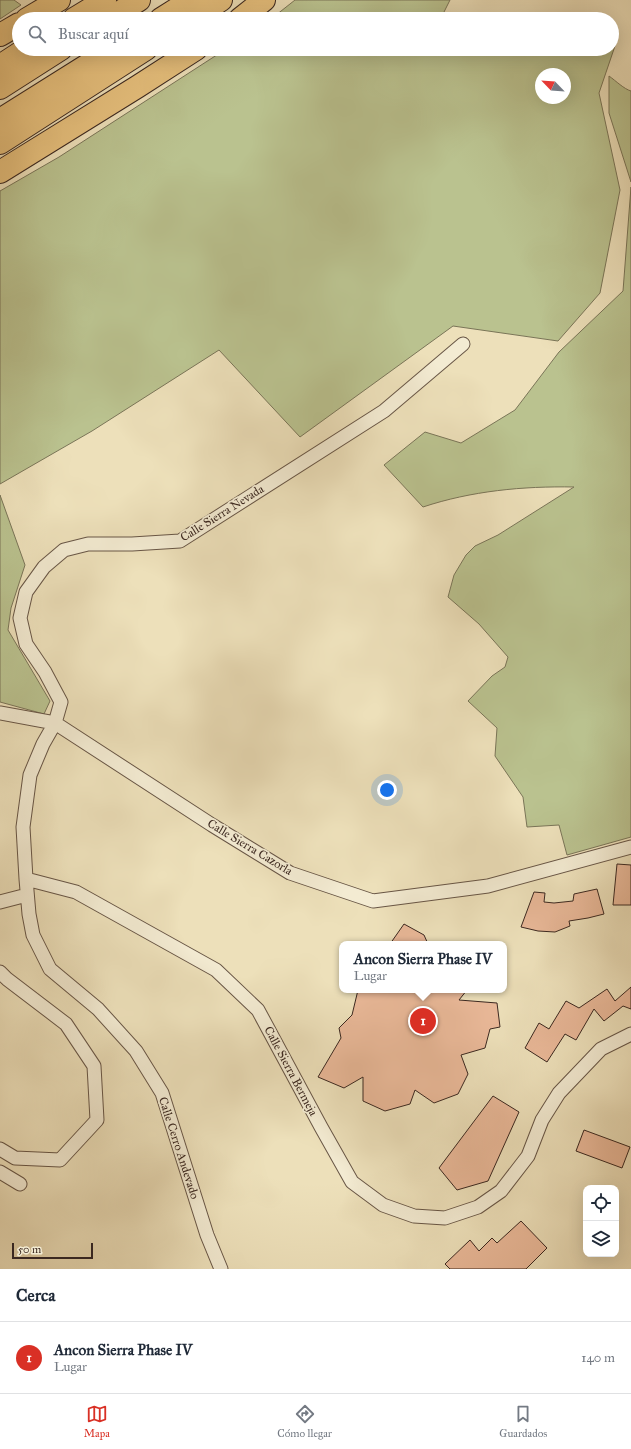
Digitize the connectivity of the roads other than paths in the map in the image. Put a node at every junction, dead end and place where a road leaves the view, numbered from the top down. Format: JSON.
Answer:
{"nodes":[{"id":1,"x":59,"y":0,"type":"edge"},
{"id":2,"x":105,"y":0,"type":"edge"},
{"id":3,"x":139,"y":0,"type":"edge"},
{"id":4,"x":235,"y":0,"type":"edge"},
{"id":5,"x":264,"y":0,"type":"edge"},
{"id":6,"x":203,"y":7,"type":"edge"},
{"id":7,"x":39,"y":12,"type":"edge"},
{"id":8,"x":85,"y":12,"type":"edge"},
{"id":9,"x":120,"y":12,"type":"edge"},
{"id":10,"x":186,"y":12,"type":"edge"},
{"id":11,"x":249,"y":12,"type":"edge"},
{"id":12,"x":12,"y":28,"type":"edge"},
{"id":13,"x":0,"y":35,"type":"edge"},
{"id":14,"x":15,"y":56,"type":"edge"},
{"id":15,"x":50,"y":56,"type":"edge"},
{"id":16,"x":102,"y":56,"type":"edge"},
{"id":17,"x":135,"y":56,"type":"edge"},
{"id":18,"x":185,"y":56,"type":"edge"},
{"id":19,"x":0,"y":66,"type":"edge"},
{"id":20,"x":0,"y":88,"type":"edge"},
{"id":21,"x":0,"y":120,"type":"edge"},
{"id":22,"x":0,"y":143,"type":"edge"},
{"id":23,"x":0,"y":172,"type":"edge"},
{"id":24,"x":463,"y":344,"type":"dead end"},
{"id":25,"x":0,"y":713,"type":"edge"},
{"id":26,"x":55,"y":723,"type":"junction"},
{"id":27,"x":631,"y":847,"type":"edge"},
{"id":28,"x":26,"y":879,"type":"junction"},
{"id":29,"x":27,"y":895,"type":"junction"},
{"id":30,"x":0,"y":902,"type":"edge"},
{"id":31,"x":0,"y":972,"type":"edge"},
{"id":32,"x":631,"y":1034,"type":"edge"},
{"id":33,"x":0,"y":1149,"type":"edge"},
{"id":34,"x":0,"y":1172,"type":"edge"},
{"id":35,"x":20,"y":1184,"type":"dead end"},
{"id":36,"x":221,"y":1269,"type":"edge"}],
"edges":[{"from":1,"to":7,"type":"highway"},
{"from":2,"to":8,"type":"highway"},
{"from":3,"to":9,"type":"highway"},
{"from":4,"to":6,"type":"highway"},
{"from":5,"to":11,"type":"highway"},
{"from":6,"to":10,"type":"highway"},
{"from":12,"to":13,"type":"highway"},
{"from":14,"to":19,"type":"highway"},
{"from":15,"to":20,"type":"highway"},
{"from":16,"to":21,"type":"highway"},
{"from":17,"to":22,"type":"highway"},
{"from":18,"to":23,"type":"highway"},
{"from":24,"to":26,"type":"street","name":"Calle Sierra Nevada"},
{"from":25,"to":26,"type":"street"},
{"from":26,"to":27,"type":"street","name":"Calle Sierra Cazorla"},
{"from":26,"to":28,"type":"street"},
{"from":28,"to":29,"type":"street","name":"Calle Cerro Andevado"},
{"from":28,"to":32,"type":"street","name":"Calle Sierra Bermeja"},
{"from":29,"to":30,"type":"street"},
{"from":29,"to":36,"type":"street","name":"Calle Cerro Andevado"},
{"from":31,"to":33,"type":"street"},
{"from":34,"to":35,"type":"street"}]}
